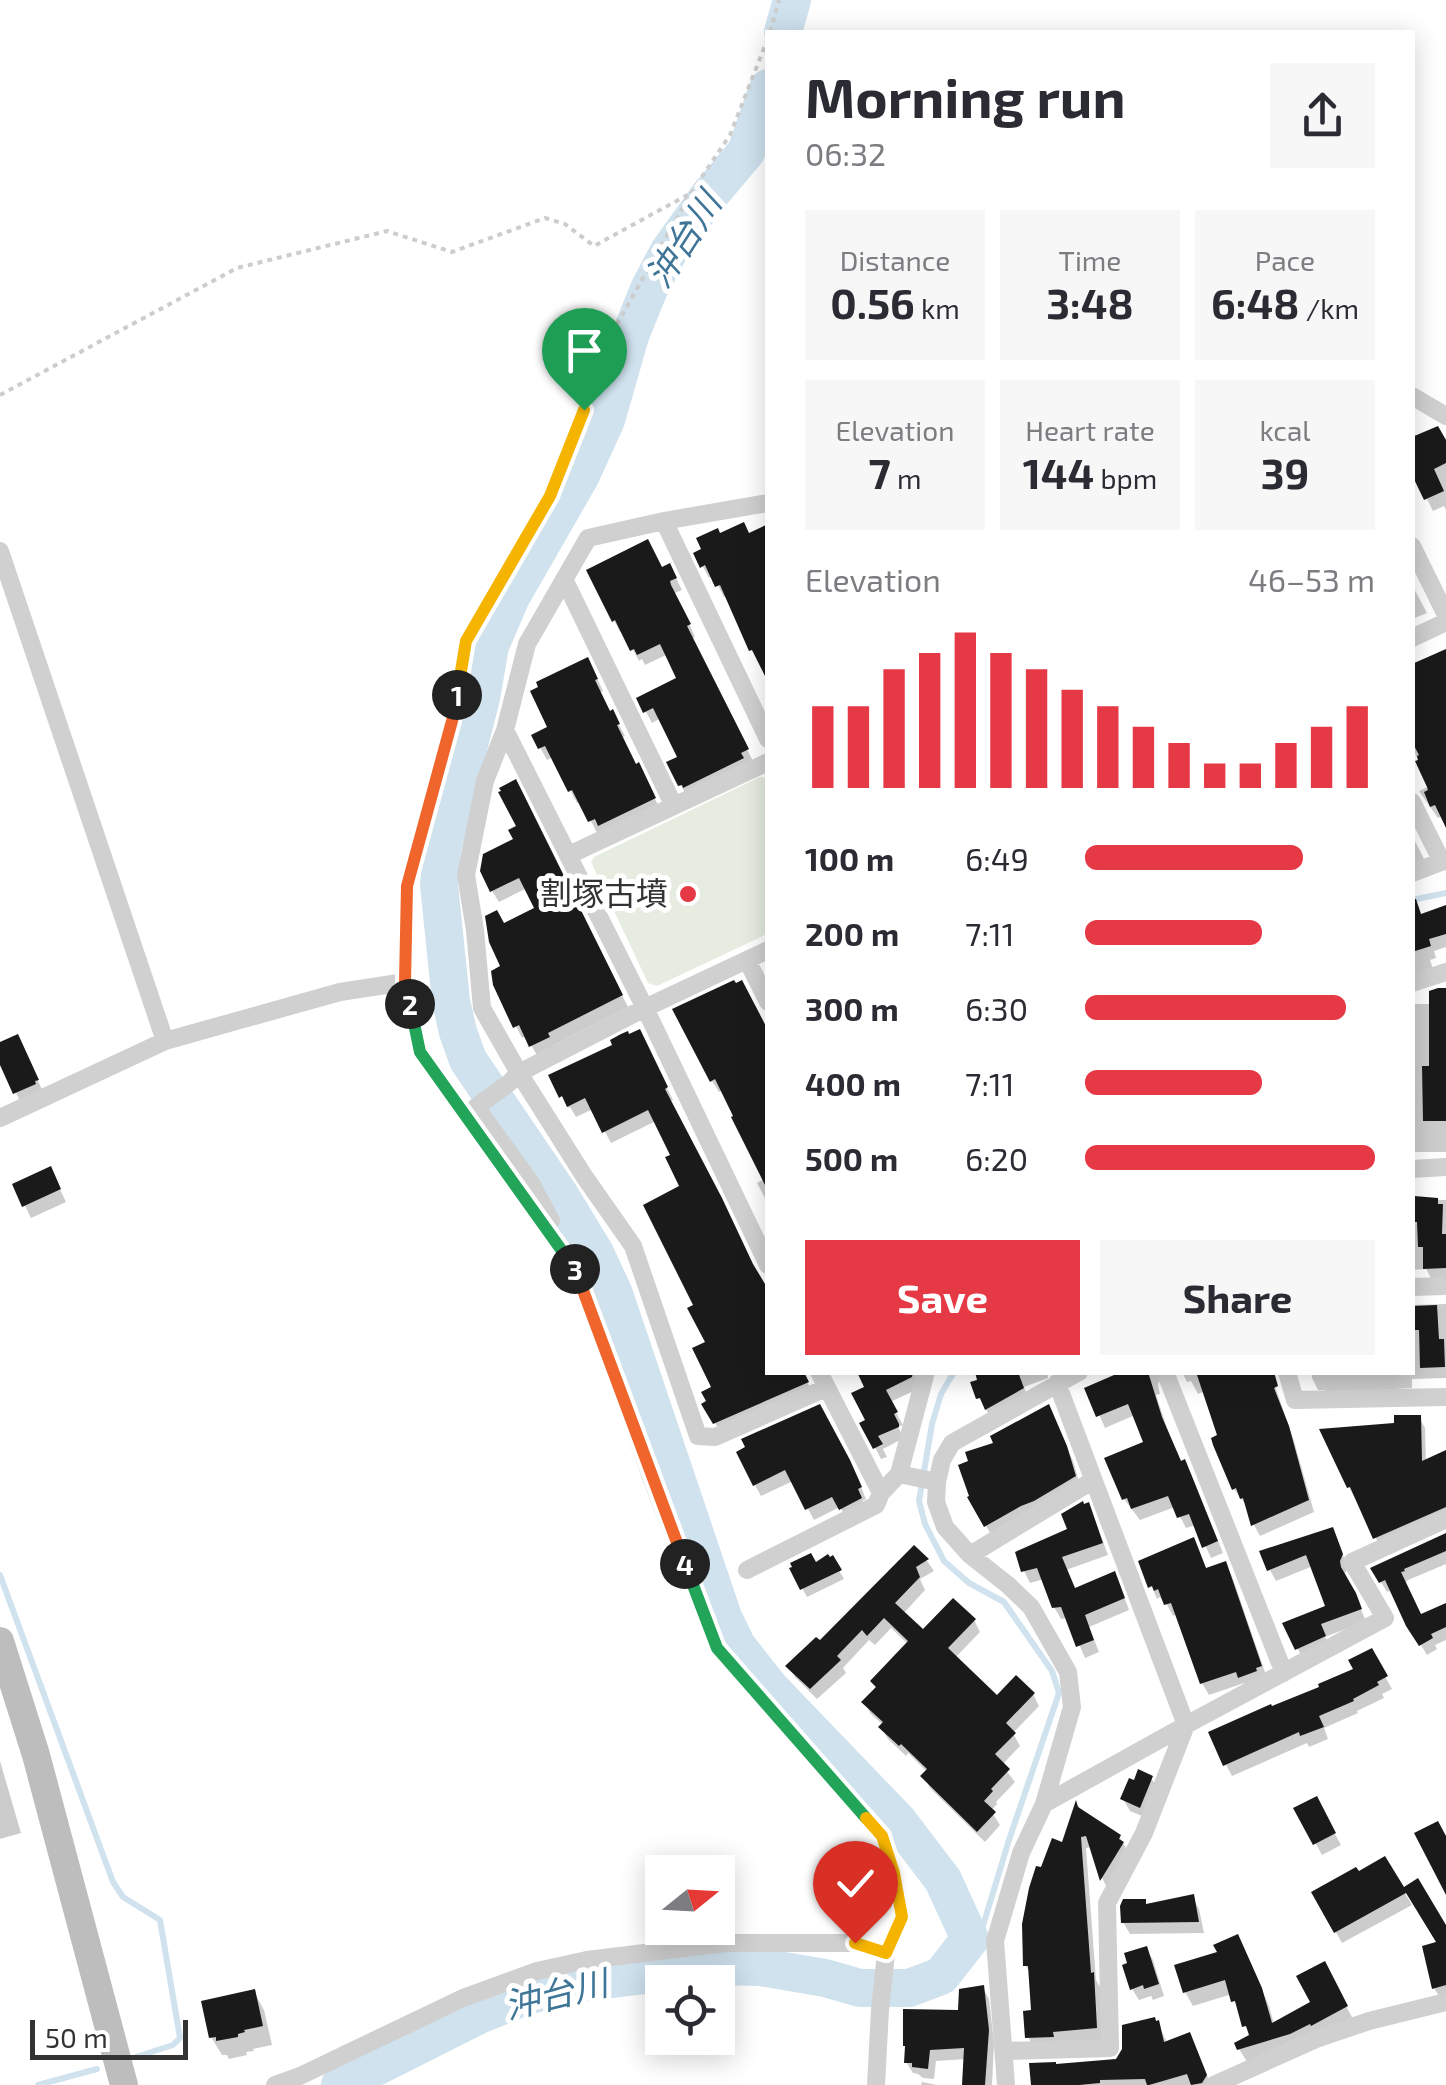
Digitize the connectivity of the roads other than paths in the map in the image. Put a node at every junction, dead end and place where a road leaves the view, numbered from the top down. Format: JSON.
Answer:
{"nodes":[{"id":1,"x":1415,"y":398,"type":"edge"},
{"id":2,"x":1446,"y":416,"type":"edge"},
{"id":3,"x":765,"y":503,"type":"edge"},
{"id":4,"x":664,"y":520,"type":"junction"},
{"id":5,"x":0,"y":551,"type":"edge"},
{"id":6,"x":1415,"y":552,"type":"edge"},
{"id":7,"x":564,"y":579,"type":"junction"},
{"id":8,"x":1446,"y":619,"type":"edge"},
{"id":9,"x":1415,"y":636,"type":"edge"},
{"id":10,"x":504,"y":730,"type":"junction"},
{"id":11,"x":765,"y":733,"type":"edge"},
{"id":12,"x":765,"y":763,"type":"edge"},
{"id":13,"x":674,"y":806,"type":"junction"},
{"id":14,"x":1415,"y":808,"type":"edge"},
{"id":15,"x":569,"y":856,"type":"junction"},
{"id":16,"x":1444,"y":861,"type":"edge"},
{"id":17,"x":1415,"y":873,"type":"edge"},
{"id":18,"x":765,"y":951,"type":"edge"},
{"id":19,"x":747,"y":960,"type":"junction"},
{"id":20,"x":1446,"y":972,"type":"edge"},
{"id":21,"x":1415,"y":982,"type":"edge"},
{"id":22,"x":765,"y":996,"type":"edge"},
{"id":23,"x":646,"y":1008,"type":"junction"},
{"id":24,"x":165,"y":1041,"type":"junction"},
{"id":25,"x":514,"y":1078,"type":"junction"},
{"id":26,"x":0,"y":1118,"type":"edge"},
{"id":27,"x":1446,"y":1168,"type":"edge"},
{"id":28,"x":1415,"y":1169,"type":"edge"},
{"id":29,"x":765,"y":1258,"type":"edge"},
{"id":30,"x":578,"y":1272,"type":"junction"},
{"id":31,"x":1415,"y":1286,"type":"edge"},
{"id":32,"x":1446,"y":1286,"type":"edge"},
{"id":33,"x":925,"y":1375,"type":"edge"},
{"id":34,"x":1074,"y":1375,"type":"edge"},
{"id":35,"x":1166,"y":1375,"type":"edge"},
{"id":36,"x":1287,"y":1375,"type":"edge"},
{"id":37,"x":823,"y":1380,"type":"edge"},
{"id":38,"x":1057,"y":1384,"type":"junction"},
{"id":39,"x":1446,"y":1397,"type":"edge"},
{"id":40,"x":899,"y":1474,"type":"junction"},
{"id":41,"x":1092,"y":1481,"type":"junction"},
{"id":42,"x":937,"y":1482,"type":"junction"},
{"id":43,"x":881,"y":1494,"type":"junction"},
{"id":44,"x":1446,"y":1520,"type":"edge"},
{"id":45,"x":970,"y":1555,"type":"junction"},
{"id":46,"x":747,"y":1570,"type":"dead end"},
{"id":47,"x":0,"y":1641,"type":"edge"},
{"id":48,"x":1284,"y":1673,"type":"junction"},
{"id":49,"x":1186,"y":1725,"type":"junction"},
{"id":50,"x":1044,"y":1804,"type":"junction"},
{"id":51,"x":886,"y":1953,"type":"junction"},
{"id":52,"x":1446,"y":2002,"type":"edge"},
{"id":53,"x":1005,"y":2051,"type":"junction"},
{"id":54,"x":124,"y":2085,"type":"edge"},
{"id":55,"x":275,"y":2085,"type":"edge"},
{"id":56,"x":876,"y":2085,"type":"edge"},
{"id":57,"x":1006,"y":2085,"type":"edge"},
{"id":58,"x":1214,"y":2085,"type":"edge"}],
"edges":[{"from":1,"to":2,"type":"street"},
{"from":3,"to":4,"type":"street"},
{"from":4,"to":7,"type":"street"},
{"from":4,"to":11,"type":"street"},
{"from":5,"to":24,"type":"street"},
{"from":6,"to":8,"type":"street"},
{"from":7,"to":10,"type":"street"},
{"from":7,"to":13,"type":"street"},
{"from":8,"to":9,"type":"street"},
{"from":10,"to":15,"type":"street"},
{"from":10,"to":25,"type":"street"},
{"from":12,"to":13,"type":"street"},
{"from":13,"to":15,"type":"street"},
{"from":14,"to":16,"type":"street"},
{"from":15,"to":23,"type":"street"},
{"from":16,"to":17,"type":"street"},
{"from":18,"to":19,"type":"street"},
{"from":19,"to":22,"type":"street"},
{"from":19,"to":23,"type":"street"},
{"from":20,"to":21,"type":"street"},
{"from":23,"to":25,"type":"street"},
{"from":23,"to":29,"type":"street"},
{"from":24,"to":26,"type":"street"},
{"from":24,"to":30,"type":"street"},
{"from":25,"to":30,"type":"street"},
{"from":25,"to":37,"type":"street"},
{"from":27,"to":28,"type":"street"},
{"from":30,"to":51,"type":"street"},
{"from":31,"to":32,"type":"street"},
{"from":33,"to":40,"type":"street"},
{"from":34,"to":38,"type":"street"},
{"from":35,"to":48,"type":"street"},
{"from":36,"to":39,"type":"street"},
{"from":37,"to":43,"type":"street"},
{"from":38,"to":41,"type":"street"},
{"from":38,"to":42,"type":"street"},
{"from":40,"to":42,"type":"street"},
{"from":40,"to":43,"type":"street"},
{"from":41,"to":45,"type":"street"},
{"from":41,"to":49,"type":"street"},
{"from":42,"to":45,"type":"street"},
{"from":43,"to":46,"type":"street"},
{"from":44,"to":48,"type":"street"},
{"from":45,"to":50,"type":"street"},
{"from":47,"to":54,"type":"street"},
{"from":48,"to":49,"type":"street"},
{"from":49,"to":50,"type":"street"},
{"from":49,"to":53,"type":"street"},
{"from":50,"to":53,"type":"street"},
{"from":51,"to":55,"type":"street"},
{"from":51,"to":56,"type":"street"},
{"from":52,"to":58,"type":"street"},
{"from":53,"to":57,"type":"street"}]}
